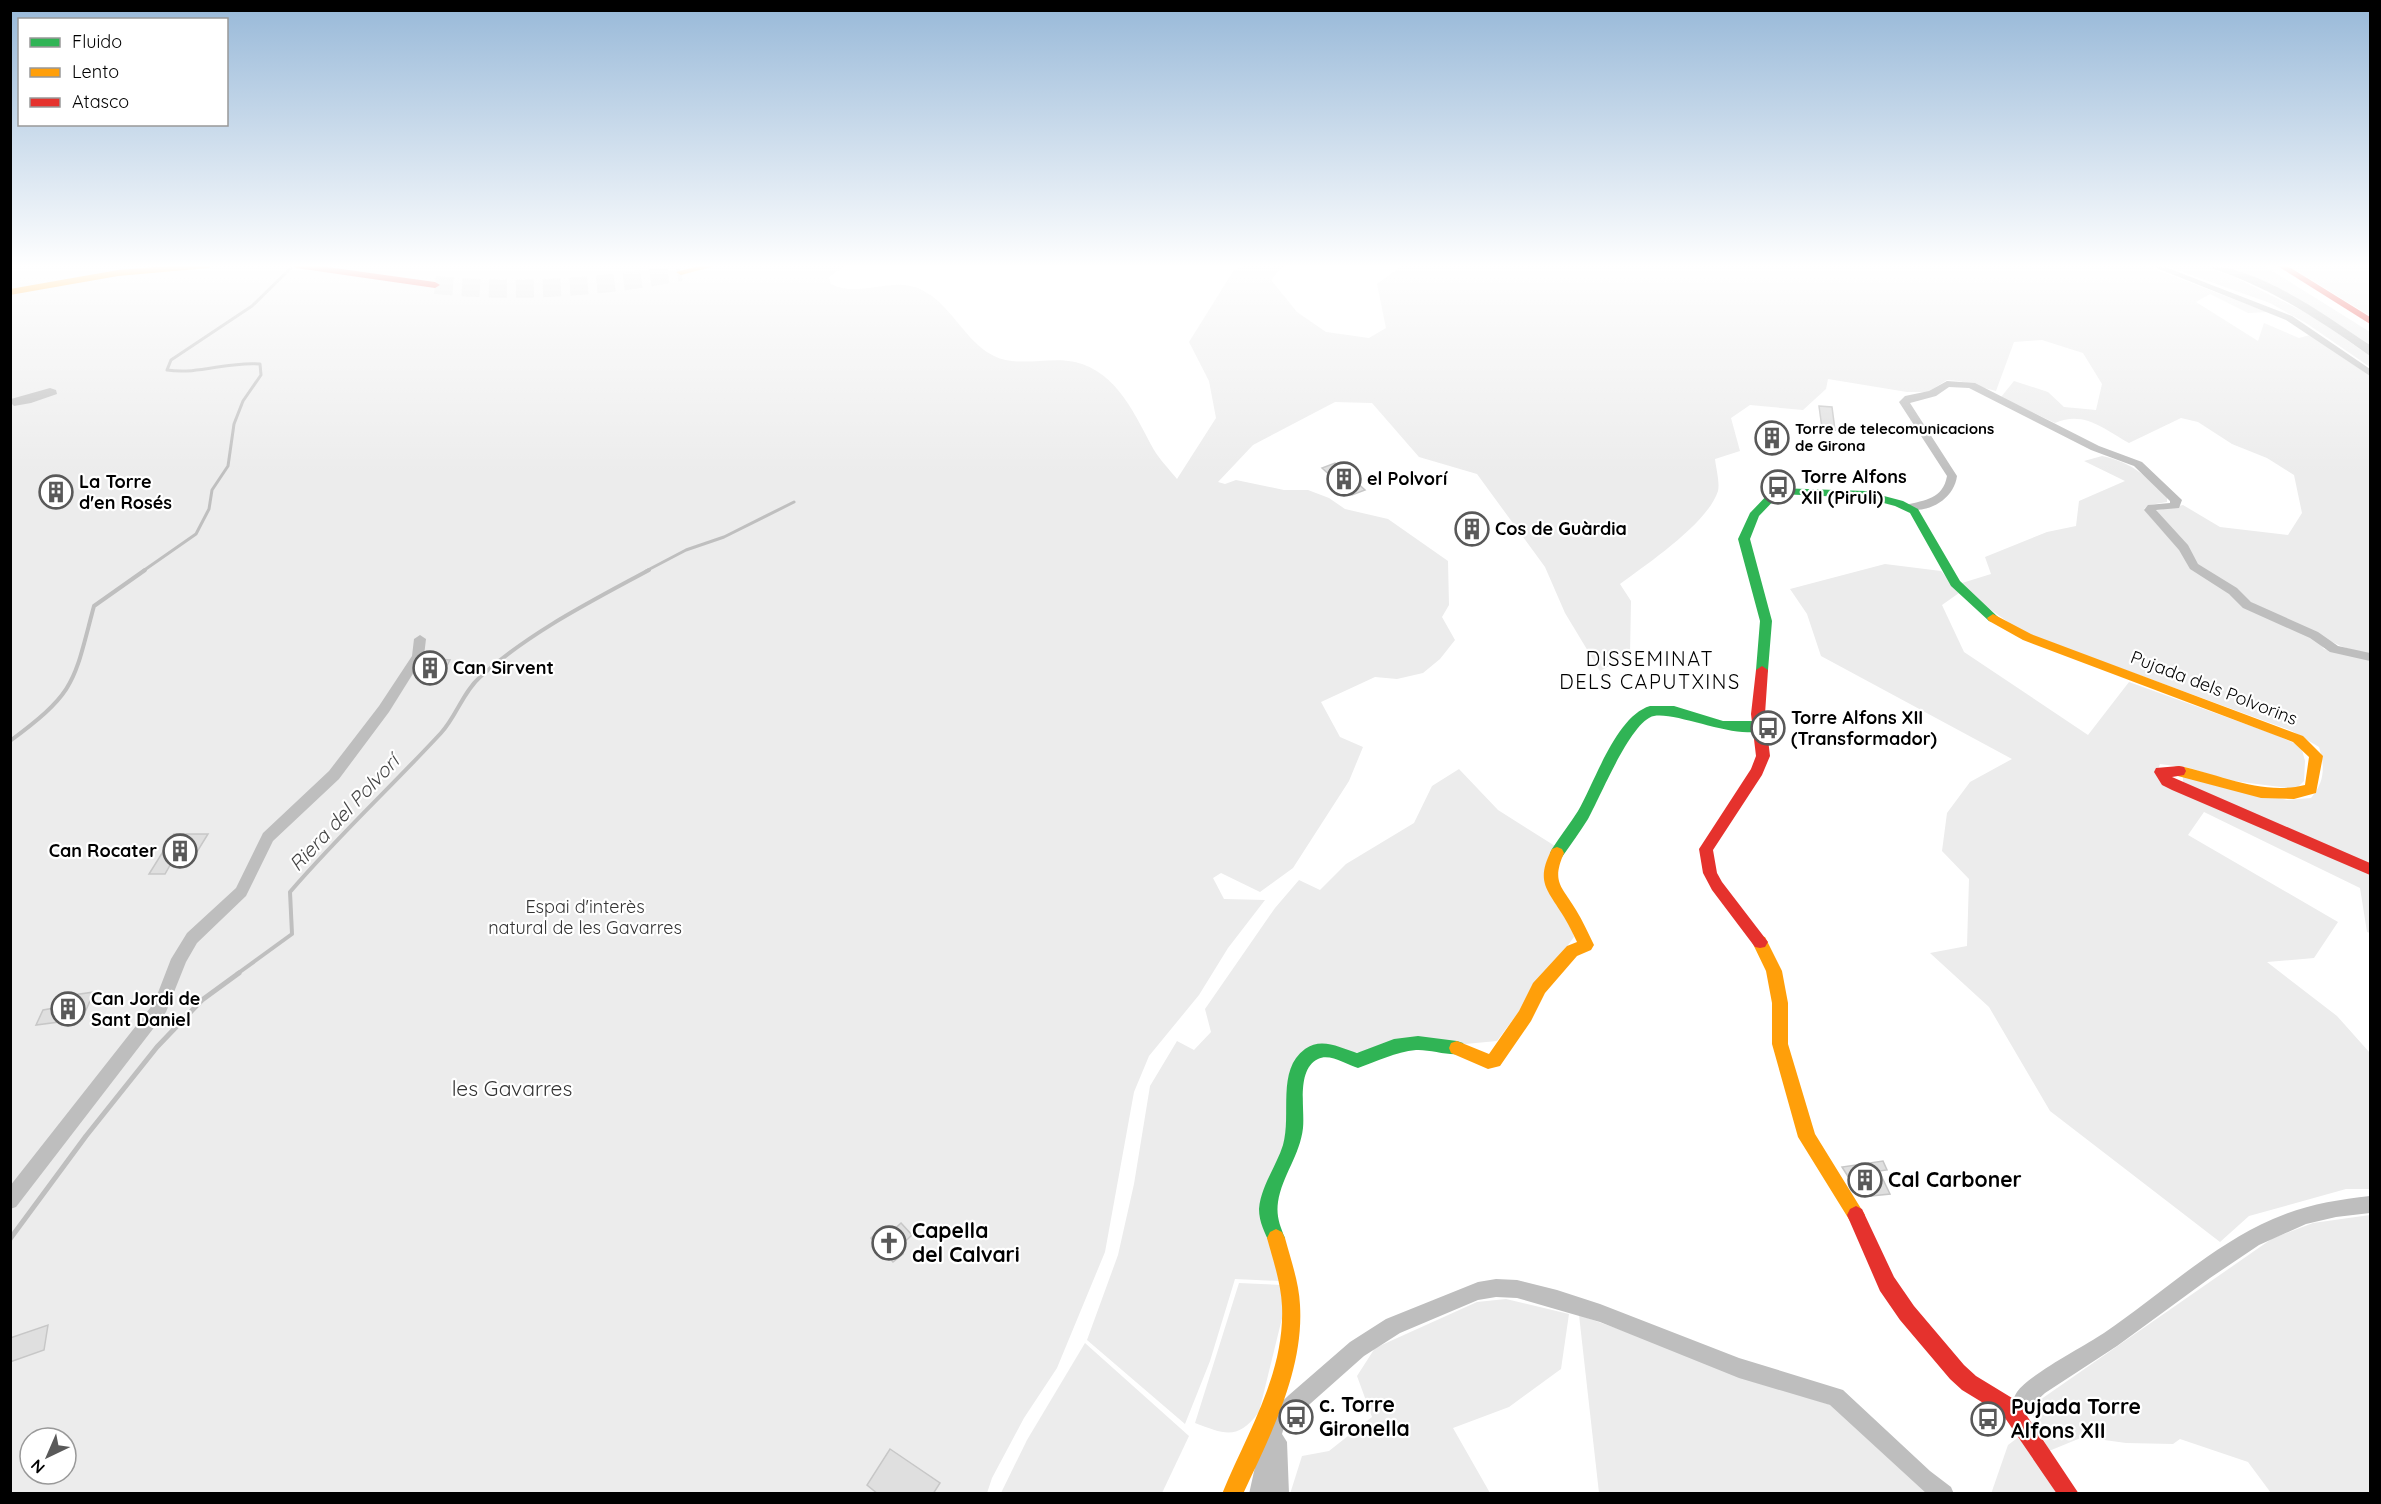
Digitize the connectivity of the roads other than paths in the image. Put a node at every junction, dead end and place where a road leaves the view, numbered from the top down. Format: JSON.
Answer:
{"nodes":[{"id":1,"x":2314,"y":335,"type":"edge"},
{"id":2,"x":2370,"y":373,"type":"edge"},
{"id":3,"x":1910,"y":507,"type":"junction"},
{"id":4,"x":420,"y":639,"type":"dead end"},
{"id":5,"x":2370,"y":657,"type":"edge"},
{"id":6,"x":1758,"y":726,"type":"junction"},
{"id":7,"x":2370,"y":869,"type":"edge"},
{"id":8,"x":10,"y":1201,"type":"edge"},
{"id":9,"x":2370,"y":1205,"type":"edge"},
{"id":10,"x":2017,"y":1417,"type":"junction"},
{"id":11,"x":1270,"y":1422,"type":"junction"},
{"id":12,"x":1232,"y":1494,"type":"edge"},
{"id":13,"x":1259,"y":1494,"type":"edge"},
{"id":14,"x":1279,"y":1494,"type":"edge"},
{"id":15,"x":1944,"y":1494,"type":"edge"},
{"id":16,"x":2069,"y":1494,"type":"edge"}],
"edges":[{"from":1,"to":2,"type":"street"},
{"from":3,"to":5,"type":"street"},
{"from":3,"to":6,"type":"main road"},
{"from":3,"to":7,"type":"main road","name":"Pujada dels Polvorins"},
{"from":4,"to":8,"type":"street"},
{"from":6,"to":10,"type":"main road"},
{"from":6,"to":11,"type":"main road"},
{"from":9,"to":10,"type":"street"},
{"from":10,"to":16,"type":"main road"},
{"from":11,"to":12,"type":"main road"},
{"from":11,"to":13,"type":"street"},
{"from":11,"to":14,"type":"street"},
{"from":11,"to":15,"type":"street"}]}
